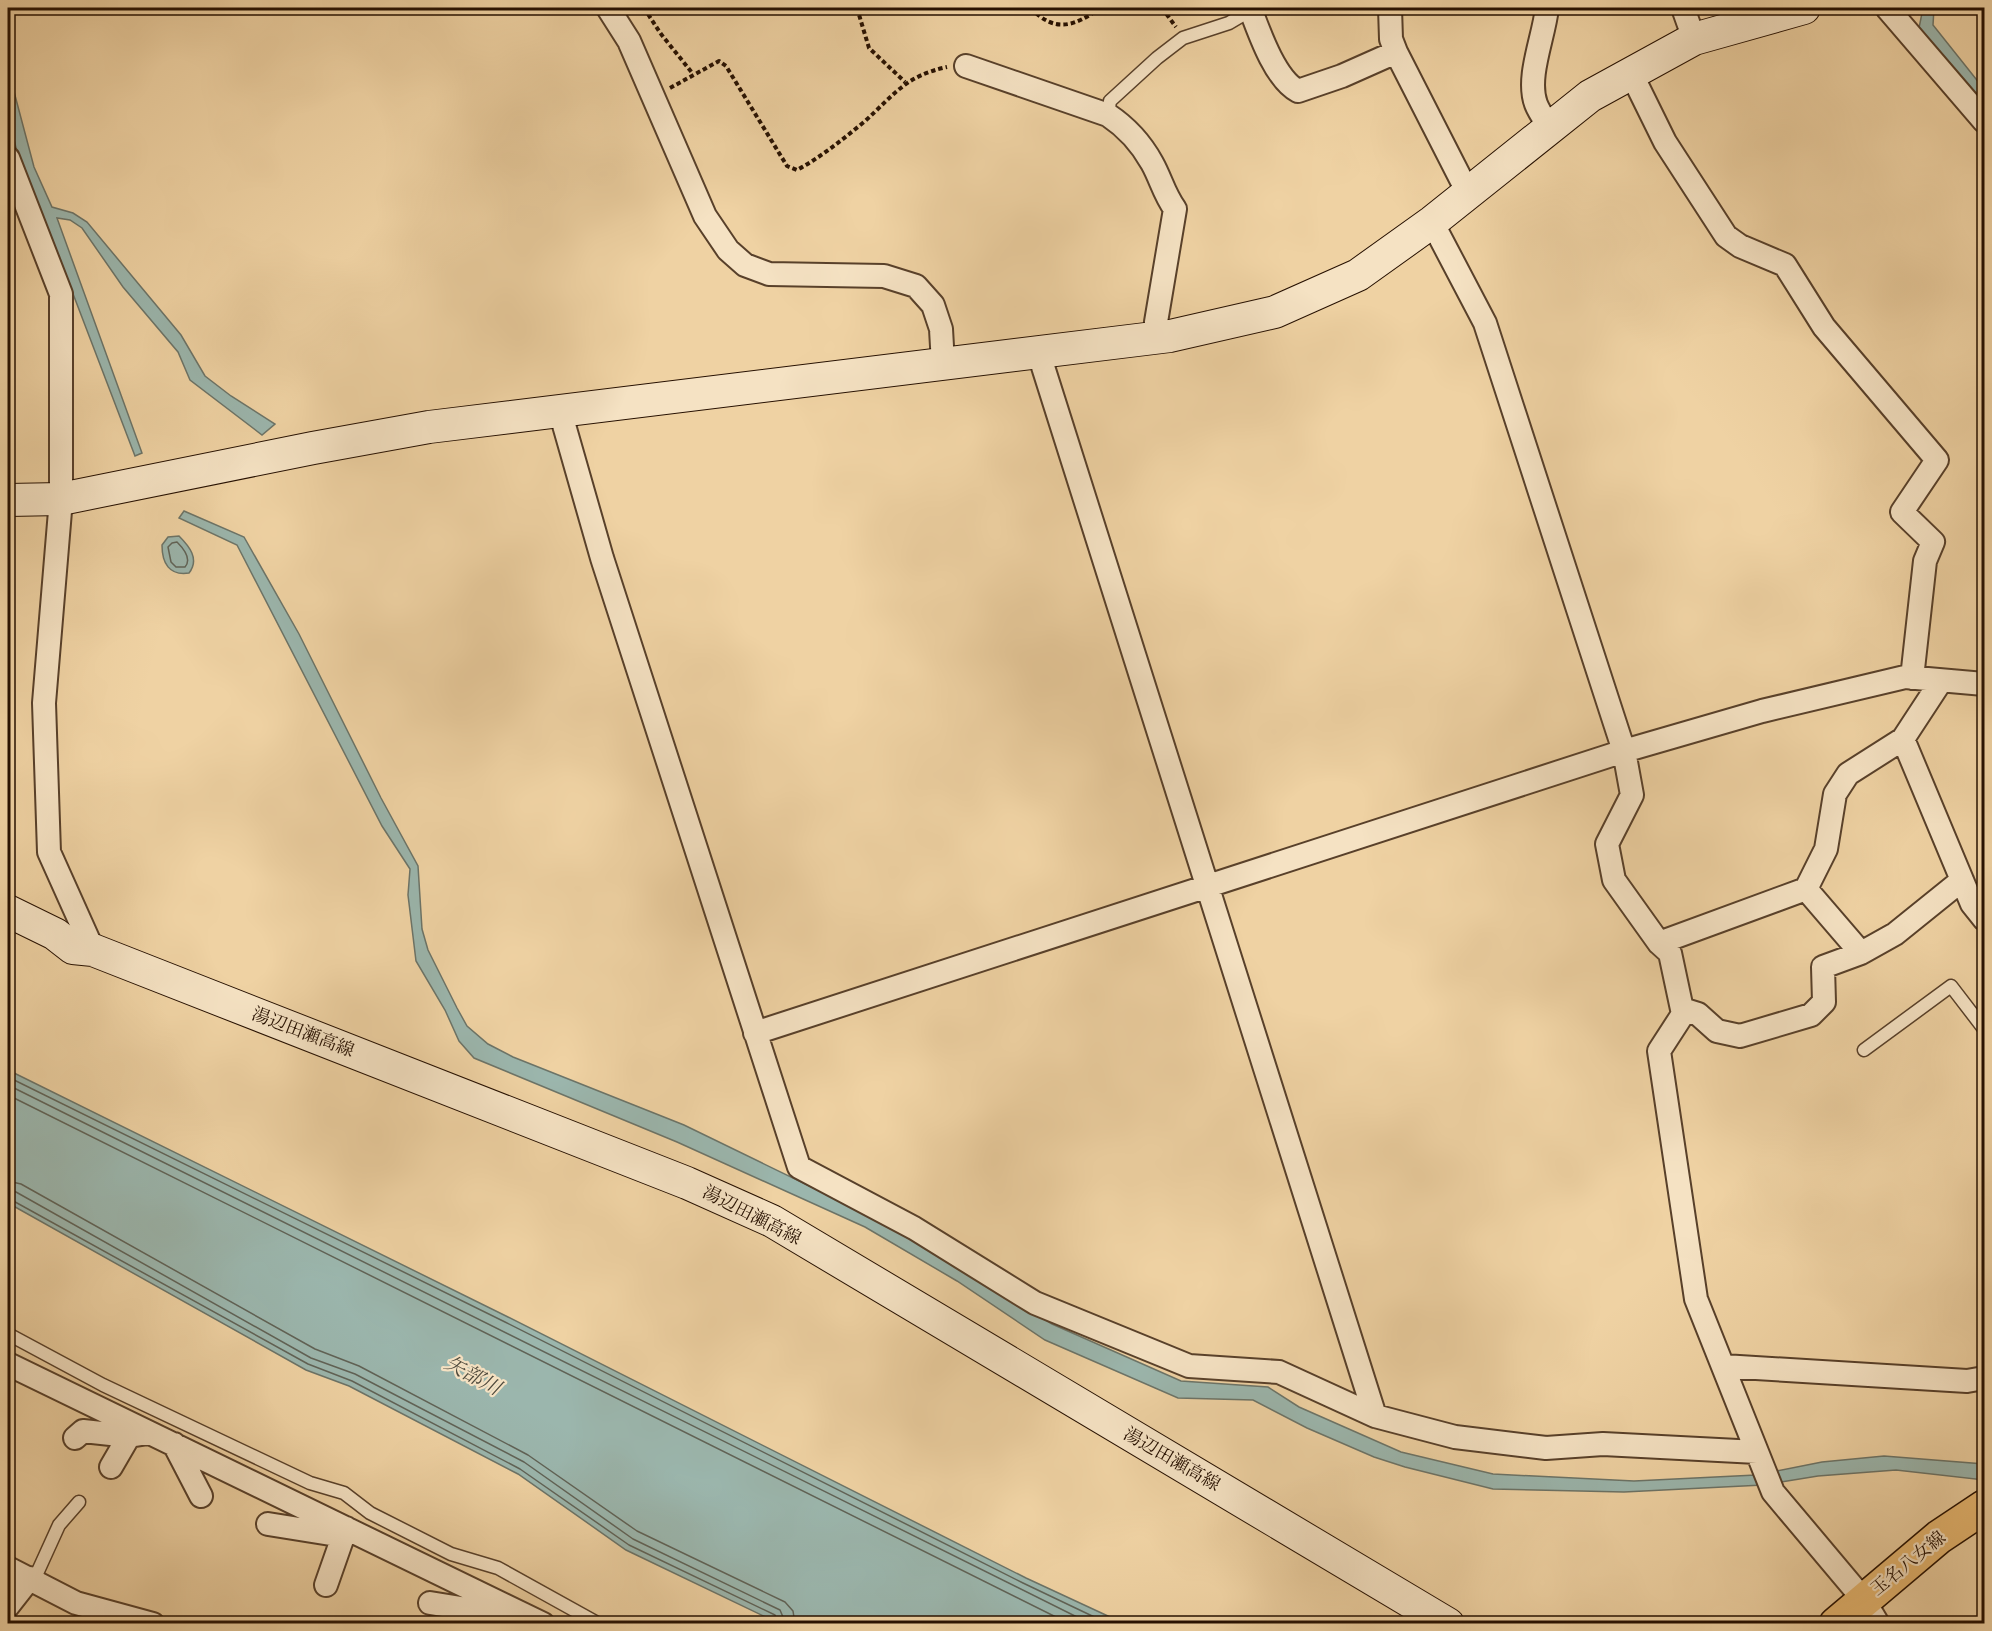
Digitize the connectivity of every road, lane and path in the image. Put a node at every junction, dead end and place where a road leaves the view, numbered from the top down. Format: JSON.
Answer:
{"nodes":[{"id":1,"x":608,"y":8,"type":"edge"},
{"id":2,"x":644,"y":8,"type":"edge"},
{"id":3,"x":857,"y":8,"type":"edge"},
{"id":4,"x":1031,"y":8,"type":"edge"},
{"id":5,"x":1100,"y":8,"type":"edge"},
{"id":6,"x":1162,"y":8,"type":"edge"},
{"id":7,"x":1390,"y":8,"type":"edge"},
{"id":8,"x":1547,"y":8,"type":"edge"},
{"id":9,"x":1683,"y":8,"type":"edge"},
{"id":10,"x":1804,"y":8,"type":"edge"},
{"id":11,"x":1887,"y":8,"type":"edge"},
{"id":12,"x":1250,"y":9,"type":"edge"},
{"id":13,"x":1183,"y":38,"type":"junction"},
{"id":14,"x":1694,"y":39,"type":"junction"},
{"id":15,"x":1396,"y":52,"type":"junction"},
{"id":16,"x":966,"y":66,"type":"joint"},
{"id":17,"x":1631,"y":73,"type":"junction"},
{"id":18,"x":693,"y":74,"type":"junction"},
{"id":19,"x":905,"y":82,"type":"junction"},
{"id":20,"x":652,"y":98,"type":"junction"},
{"id":21,"x":1108,"y":115,"type":"junction"},
{"id":22,"x":1984,"y":121,"type":"edge"},
{"id":23,"x":1550,"y":128,"type":"junction"},
{"id":24,"x":8,"y":158,"type":"edge"},
{"id":25,"x":1468,"y":193,"type":"junction"},
{"id":26,"x":1432,"y":222,"type":"junction"},
{"id":27,"x":1156,"y":322,"type":"dead end"},
{"id":28,"x":1039,"y":354,"type":"junction"},
{"id":29,"x":942,"y":364,"type":"junction"},
{"id":30,"x":560,"y":411,"type":"junction"},
{"id":31,"x":61,"y":499,"type":"junction"},
{"id":32,"x":8,"y":500,"type":"edge"},
{"id":33,"x":1912,"y":678,"type":"junction"},
{"id":34,"x":1941,"y":681,"type":"junction"},
{"id":35,"x":1984,"y":684,"type":"edge"},
{"id":36,"x":1903,"y":739,"type":"junction"},
{"id":37,"x":1624,"y":751,"type":"junction"},
{"id":38,"x":1962,"y":880,"type":"junction"},
{"id":39,"x":1209,"y":885,"type":"junction"},
{"id":40,"x":1806,"y":889,"type":"junction"},
{"id":41,"x":8,"y":911,"type":"edge"},
{"id":42,"x":1984,"y":919,"type":"edge"},
{"id":43,"x":1659,"y":943,"type":"junction"},
{"id":44,"x":93,"y":950,"type":"junction"},
{"id":45,"x":1861,"y":953,"type":"junction"},
{"id":46,"x":1682,"y":1009,"type":"junction"},
{"id":47,"x":1984,"y":1029,"type":"edge"},
{"id":48,"x":755,"y":1033,"type":"junction"},
{"id":49,"x":1864,"y":1050,"type":"dead end"},
{"id":50,"x":8,"y":1334,"type":"edge"},
{"id":51,"x":8,"y":1364,"type":"edge"},
{"id":52,"x":1723,"y":1365,"type":"junction"},
{"id":53,"x":1984,"y":1378,"type":"edge"},
{"id":54,"x":1375,"y":1416,"type":"junction"},
{"id":55,"x":139,"y":1434,"type":"junction"},
{"id":56,"x":75,"y":1438,"type":"dead end"},
{"id":57,"x":174,"y":1444,"type":"junction"},
{"id":58,"x":1760,"y":1461,"type":"junction"},
{"id":59,"x":111,"y":1467,"type":"dead end"},
{"id":60,"x":201,"y":1496,"type":"dead end"},
{"id":61,"x":79,"y":1502,"type":"dead end"},
{"id":62,"x":1984,"y":1508,"type":"edge"},
{"id":63,"x":268,"y":1524,"type":"dead end"},
{"id":64,"x":344,"y":1532,"type":"junction"},
{"id":65,"x":8,"y":1568,"type":"edge"},
{"id":66,"x":32,"y":1579,"type":"junction"},
{"id":67,"x":326,"y":1584,"type":"dead end"},
{"id":68,"x":430,"y":1603,"type":"dead end"},
{"id":69,"x":8,"y":1606,"type":"edge"},
{"id":70,"x":1871,"y":1611,"type":"edge"},
{"id":71,"x":508,"y":1616,"type":"edge"},
{"id":72,"x":116,"y":1619,"type":"edge"},
{"id":73,"x":153,"y":1623,"type":"edge"},
{"id":74,"x":543,"y":1623,"type":"edge"},
{"id":75,"x":599,"y":1623,"type":"edge"},
{"id":76,"x":1448,"y":1623,"type":"edge"},
{"id":77,"x":1836,"y":1623,"type":"edge"}],
"edges":[{"from":1,"to":20,"type":"street"},
{"from":2,"to":18,"type":"path"},
{"from":3,"to":19,"type":"path"},
{"from":4,"to":5,"type":"path"},
{"from":6,"to":13,"type":"path"},
{"from":7,"to":15,"type":"street"},
{"from":8,"to":23,"type":"street"},
{"from":9,"to":14,"type":"street"},
{"from":10,"to":14,"type":"street"},
{"from":11,"to":22,"type":"street"},
{"from":12,"to":13,"type":"lane"},
{"from":12,"to":15,"type":"street"},
{"from":13,"to":21,"type":"lane"},
{"from":14,"to":17,"type":"street"},
{"from":15,"to":25,"type":"street"},
{"from":16,"to":19,"type":"path"},
{"from":16,"to":21,"type":"street"},
{"from":17,"to":23,"type":"street"},
{"from":17,"to":33,"type":"street"},
{"from":18,"to":19,"type":"path"},
{"from":18,"to":20,"type":"path"},
{"from":20,"to":29,"type":"street"},
{"from":21,"to":27,"type":"street"},
{"from":23,"to":25,"type":"street"},
{"from":24,"to":31,"type":"street"},
{"from":25,"to":26,"type":"street"},
{"from":26,"to":28,"type":"street"},
{"from":26,"to":37,"type":"street"},
{"from":28,"to":29,"type":"street"},
{"from":28,"to":39,"type":"street"},
{"from":29,"to":30,"type":"street"},
{"from":30,"to":31,"type":"street"},
{"from":30,"to":48,"type":"street"},
{"from":31,"to":32,"type":"street"},
{"from":31,"to":44,"type":"street"},
{"from":33,"to":34,"type":"street"},
{"from":33,"to":37,"type":"street"},
{"from":34,"to":35,"type":"street"},
{"from":34,"to":36,"type":"street"},
{"from":36,"to":38,"type":"street"},
{"from":36,"to":40,"type":"street"},
{"from":37,"to":39,"type":"street"},
{"from":37,"to":43,"type":"street"},
{"from":38,"to":42,"type":"street"},
{"from":38,"to":45,"type":"street"},
{"from":39,"to":48,"type":"street"},
{"from":39,"to":54,"type":"street"},
{"from":40,"to":43,"type":"street"},
{"from":40,"to":45,"type":"street"},
{"from":41,"to":44,"type":"street","name":"湯辺田瀬高線"},
{"from":43,"to":46,"type":"street"},
{"from":44,"to":76,"type":"street","name":"湯辺田瀬高線"},
{"from":45,"to":46,"type":"street"},
{"from":46,"to":52,"type":"street"},
{"from":47,"to":49,"type":"lane"},
{"from":48,"to":54,"type":"street"},
{"from":50,"to":75,"type":"lane"},
{"from":51,"to":55,"type":"street"},
{"from":52,"to":53,"type":"street"},
{"from":52,"to":58,"type":"street"},
{"from":54,"to":58,"type":"street"},
{"from":55,"to":56,"type":"street"},
{"from":55,"to":57,"type":"street"},
{"from":55,"to":59,"type":"street"},
{"from":57,"to":60,"type":"street"},
{"from":57,"to":64,"type":"street"},
{"from":58,"to":70,"type":"street"},
{"from":61,"to":66,"type":"lane"},
{"from":62,"to":70,"type":"main road","name":"玉名八女線"},
{"from":63,"to":64,"type":"street"},
{"from":64,"to":67,"type":"street"},
{"from":64,"to":71,"type":"street"},
{"from":65,"to":66,"type":"street"},
{"from":66,"to":69,"type":"street"},
{"from":66,"to":72,"type":"street"},
{"from":68,"to":71,"type":"street"},
{"from":70,"to":77,"type":"main road","name":"玉名八女線"},
{"from":71,"to":74,"type":"street"},
{"from":72,"to":73,"type":"street"}]}
